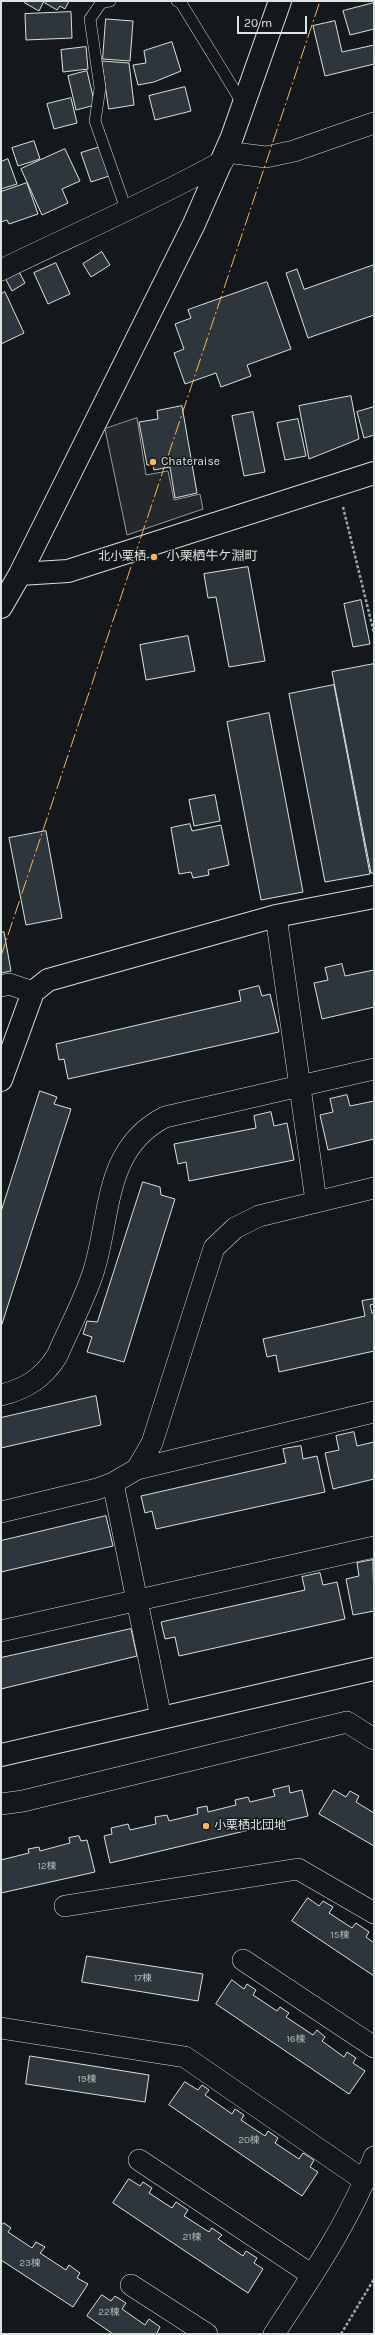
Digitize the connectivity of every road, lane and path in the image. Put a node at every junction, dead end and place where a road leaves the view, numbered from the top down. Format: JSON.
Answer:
{"nodes":[{"id":1,"x":110,"y":1,"type":"edge"},
{"id":2,"x":280,"y":1,"type":"edge"},
{"id":3,"x":180,"y":2,"type":"edge"},
{"id":4,"x":244,"y":104,"type":"junction"},
{"id":5,"x":374,"y":123,"type":"edge"},
{"id":6,"x":224,"y":157,"type":"junction"},
{"id":7,"x":126,"y":210,"type":"junction"},
{"id":8,"x":1,"y":270,"type":"edge"},
{"id":9,"x":374,"y":472,"type":"edge"},
{"id":10,"x":336,"y":485,"type":"junction"},
{"id":11,"x":20,"y":574,"type":"junction"},
{"id":12,"x":1,"y":607,"type":"edge"},
{"id":13,"x":374,"y":633,"type":"edge"},
{"id":14,"x":374,"y":897,"type":"edge"},
{"id":15,"x":276,"y":916,"type":"junction"},
{"id":16,"x":1,"y":986,"type":"edge"},
{"id":17,"x":33,"y":992,"type":"junction"},
{"id":18,"x":374,"y":1069,"type":"edge"},
{"id":19,"x":1,"y":1080,"type":"edge"},
{"id":20,"x":301,"y":1086,"type":"junction"},
{"id":21,"x":374,"y":1188,"type":"edge"},
{"id":22,"x":316,"y":1201,"type":"junction"},
{"id":23,"x":1,"y":1394,"type":"edge"},
{"id":24,"x":374,"y":1412,"type":"edge"},
{"id":25,"x":137,"y":1469,"type":"junction"},
{"id":26,"x":113,"y":1483,"type":"junction"},
{"id":27,"x":1,"y":1512,"type":"edge"},
{"id":28,"x":374,"y":1548,"type":"edge"},
{"id":29,"x":138,"y":1601,"type":"junction"},
{"id":30,"x":1,"y":1631,"type":"edge"},
{"id":31,"x":374,"y":1669,"type":"edge"},
{"id":32,"x":162,"y":1718,"type":"junction"},
{"id":33,"x":374,"y":1739,"type":"edge"},
{"id":34,"x":1,"y":1756,"type":"edge"},
{"id":35,"x":1,"y":1804,"type":"edge"},
{"id":36,"x":66,"y":1906,"type":"dead end"},
{"id":37,"x":374,"y":1913,"type":"edge"},
{"id":38,"x":243,"y":1960,"type":"dead end"},
{"id":39,"x":1,"y":2028,"type":"edge"},
{"id":40,"x":374,"y":2047,"type":"edge"},
{"id":41,"x":374,"y":2157,"type":"edge"},
{"id":42,"x":139,"y":2160,"type":"dead end"},
{"id":43,"x":365,"y":2181,"type":"junction"},
{"id":44,"x":312,"y":2275,"type":"junction"},
{"id":45,"x":374,"y":2279,"type":"edge"},
{"id":46,"x":131,"y":2285,"type":"dead end"},
{"id":47,"x":207,"y":2334,"type":"edge"},
{"id":48,"x":274,"y":2334,"type":"edge"},
{"id":49,"x":341,"y":2334,"type":"edge"}],
"edges":[{"from":1,"to":7,"type":"lane"},
{"from":2,"to":4,"type":"street"},
{"from":3,"to":4,"type":"lane"},
{"from":4,"to":6,"type":"street"},
{"from":5,"to":6,"type":"street"},
{"from":6,"to":7,"type":"street"},
{"from":6,"to":11,"type":"street"},
{"from":7,"to":8,"type":"street"},
{"from":9,"to":10,"type":"street"},
{"from":10,"to":11,"type":"street"},
{"from":10,"to":13,"type":"path"},
{"from":11,"to":12,"type":"street"},
{"from":14,"to":15,"type":"street"},
{"from":15,"to":17,"type":"street"},
{"from":15,"to":20,"type":"street"},
{"from":16,"to":17,"type":"street"},
{"from":17,"to":19,"type":"street"},
{"from":18,"to":20,"type":"street"},
{"from":20,"to":22,"type":"street"},
{"from":20,"to":23,"type":"street"},
{"from":21,"to":22,"type":"street"},
{"from":22,"to":25,"type":"street"},
{"from":24,"to":25,"type":"street"},
{"from":25,"to":26,"type":"street"},
{"from":26,"to":27,"type":"street"},
{"from":26,"to":29,"type":"street"},
{"from":28,"to":29,"type":"street"},
{"from":29,"to":30,"type":"street"},
{"from":29,"to":32,"type":"street"},
{"from":31,"to":32,"type":"street"},
{"from":32,"to":34,"type":"street"},
{"from":33,"to":35,"type":"street"},
{"from":36,"to":37,"type":"street"},
{"from":38,"to":40,"type":"street"},
{"from":39,"to":43,"type":"street"},
{"from":41,"to":43,"type":"street"},
{"from":42,"to":44,"type":"street"},
{"from":43,"to":44,"type":"street"},
{"from":44,"to":48,"type":"street"},
{"from":45,"to":49,"type":"path"},
{"from":46,"to":47,"type":"street"}]}
